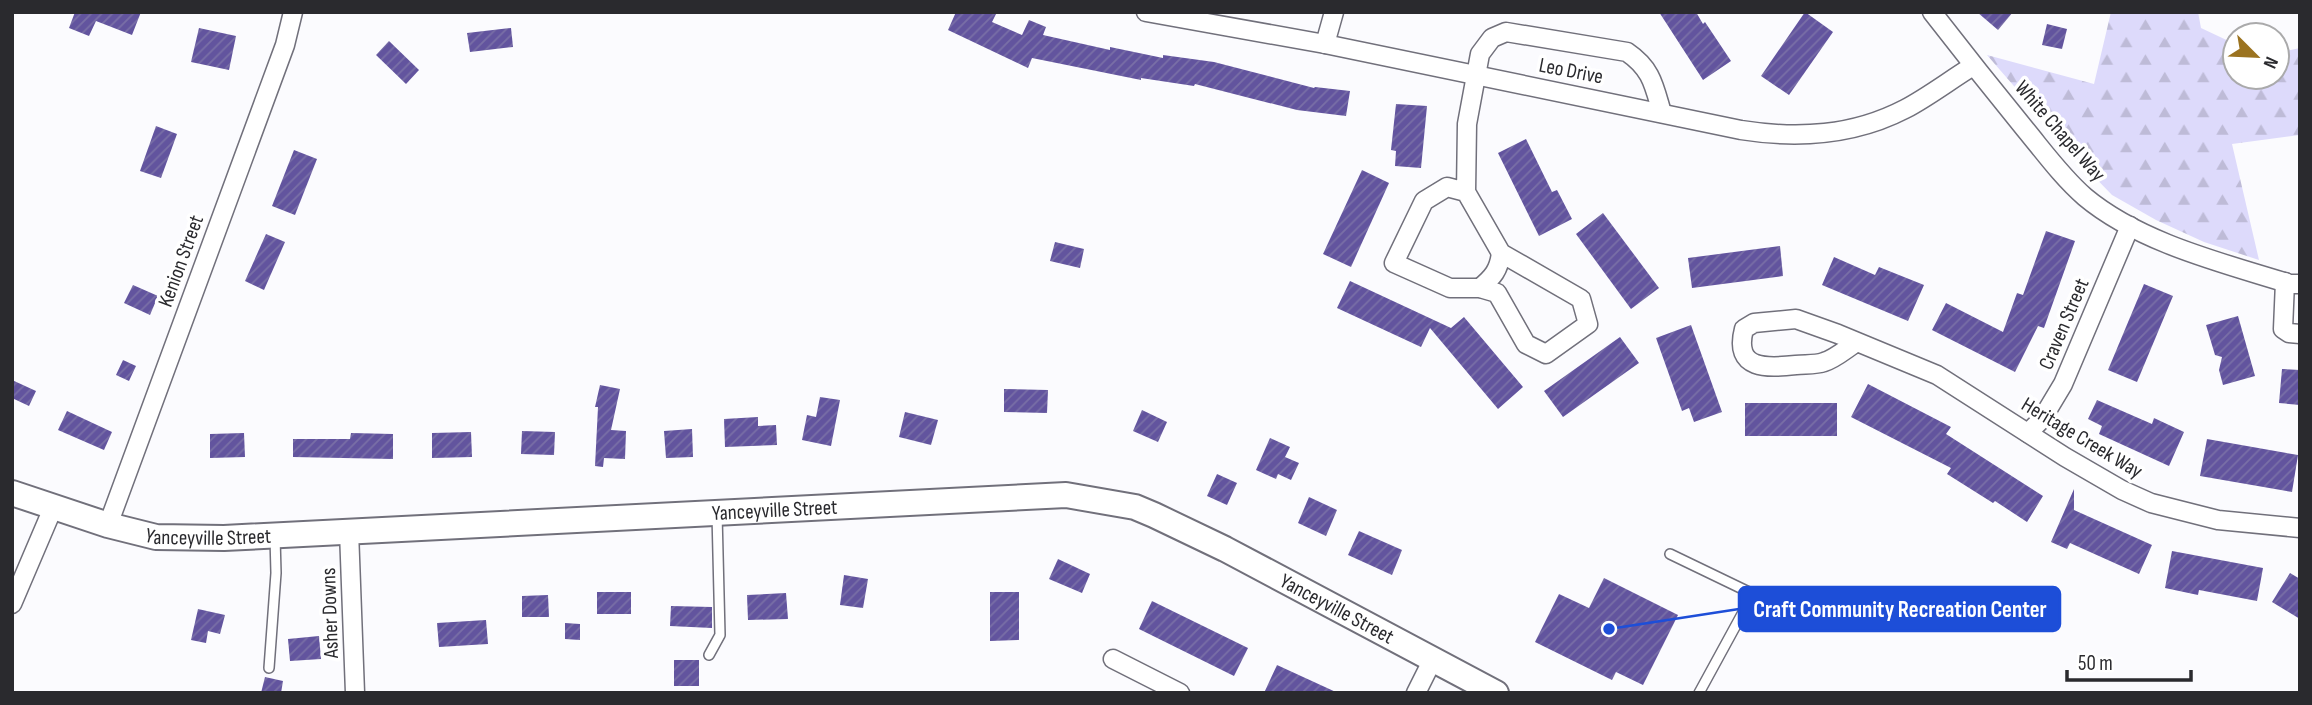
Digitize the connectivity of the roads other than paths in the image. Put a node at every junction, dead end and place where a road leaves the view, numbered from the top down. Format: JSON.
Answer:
{"nodes":[{"id":1,"x":293,"y":12,"type":"edge"},
{"id":2,"x":1146,"y":12,"type":"edge"},
{"id":3,"x":1334,"y":12,"type":"edge"},
{"id":4,"x":1933,"y":12,"type":"edge"},
{"id":5,"x":1325,"y":44,"type":"junction"},
{"id":6,"x":1973,"y":66,"type":"junction"},
{"id":7,"x":1476,"y":75,"type":"junction"},
{"id":8,"x":1662,"y":113,"type":"junction"},
{"id":9,"x":1466,"y":192,"type":"junction"},
{"id":10,"x":2130,"y":226,"type":"junction"},
{"id":11,"x":1501,"y":253,"type":"junction"},
{"id":12,"x":2292,"y":283,"type":"edge"},
{"id":13,"x":1480,"y":288,"type":"junction"},
{"id":14,"x":2300,"y":334,"type":"edge"},
{"id":15,"x":1857,"y":342,"type":"junction"},
{"id":16,"x":2028,"y":433,"type":"junction"},
{"id":17,"x":12,"y":494,"type":"edge"},
{"id":18,"x":53,"y":508,"type":"junction"},
{"id":19,"x":717,"y":512,"type":"junction"},
{"id":20,"x":108,"y":525,"type":"junction"},
{"id":21,"x":2300,"y":528,"type":"edge"},
{"id":22,"x":349,"y":531,"type":"junction"},
{"id":23,"x":275,"y":535,"type":"junction"},
{"id":24,"x":1670,"y":554,"type":"dead end"},
{"id":25,"x":12,"y":604,"type":"edge"},
{"id":26,"x":709,"y":655,"type":"dead end"},
{"id":27,"x":1113,"y":659,"type":"dead end"},
{"id":28,"x":1433,"y":659,"type":"junction"},
{"id":29,"x":269,"y":668,"type":"dead end"},
{"id":30,"x":355,"y":693,"type":"edge"},
{"id":31,"x":1180,"y":693,"type":"edge"},
{"id":32,"x":1416,"y":693,"type":"edge"},
{"id":33,"x":1496,"y":693,"type":"edge"},
{"id":34,"x":1699,"y":693,"type":"edge"}],
"edges":[{"from":1,"to":20,"type":"street","name":"Kenion Street"},
{"from":2,"to":5,"type":"street","name":"Leo Drive"},
{"from":3,"to":5,"type":"street"},
{"from":4,"to":6,"type":"street","name":"White Chapel Way"},
{"from":5,"to":7,"type":"street","name":"Leo Drive"},
{"from":6,"to":8,"type":"street","name":"Leo Drive"},
{"from":6,"to":10,"type":"street","name":"White Chapel Way"},
{"from":7,"to":8,"type":"street","name":"Leo Drive"},
{"from":7,"to":8,"type":"street"},
{"from":7,"to":9,"type":"street"},
{"from":9,"to":11,"type":"street"},
{"from":9,"to":13,"type":"street"},
{"from":10,"to":12,"type":"street","name":"White Chapel Way"},
{"from":10,"to":16,"type":"street","name":"Craven Street"},
{"from":11,"to":13,"type":"street"},
{"from":11,"to":13,"type":"street"},
{"from":12,"to":14,"type":"street"},
{"from":15,"to":15,"type":"street","name":"Heritage Creek Way"},
{"from":15,"to":16,"type":"street","name":"Heritage Creek Way"},
{"from":16,"to":21,"type":"street","name":"Heritage Creek Way"},
{"from":17,"to":18,"type":"main road","name":"Yanceyville Street"},
{"from":18,"to":20,"type":"main road","name":"Yanceyville Street"},
{"from":18,"to":25,"type":"street"},
{"from":19,"to":22,"type":"main road","name":"Yanceyville Street"},
{"from":19,"to":26,"type":"lane"},
{"from":19,"to":28,"type":"main road","name":"Yanceyville Street"},
{"from":20,"to":23,"type":"main road","name":"Yanceyville Street"},
{"from":22,"to":23,"type":"main road","name":"Yanceyville Street"},
{"from":22,"to":30,"type":"street","name":"Asher Downs"},
{"from":23,"to":29,"type":"lane"},
{"from":24,"to":34,"type":"lane"},
{"from":27,"to":31,"type":"street"},
{"from":28,"to":32,"type":"street"},
{"from":28,"to":33,"type":"main road","name":"Yanceyville Street"}]}
